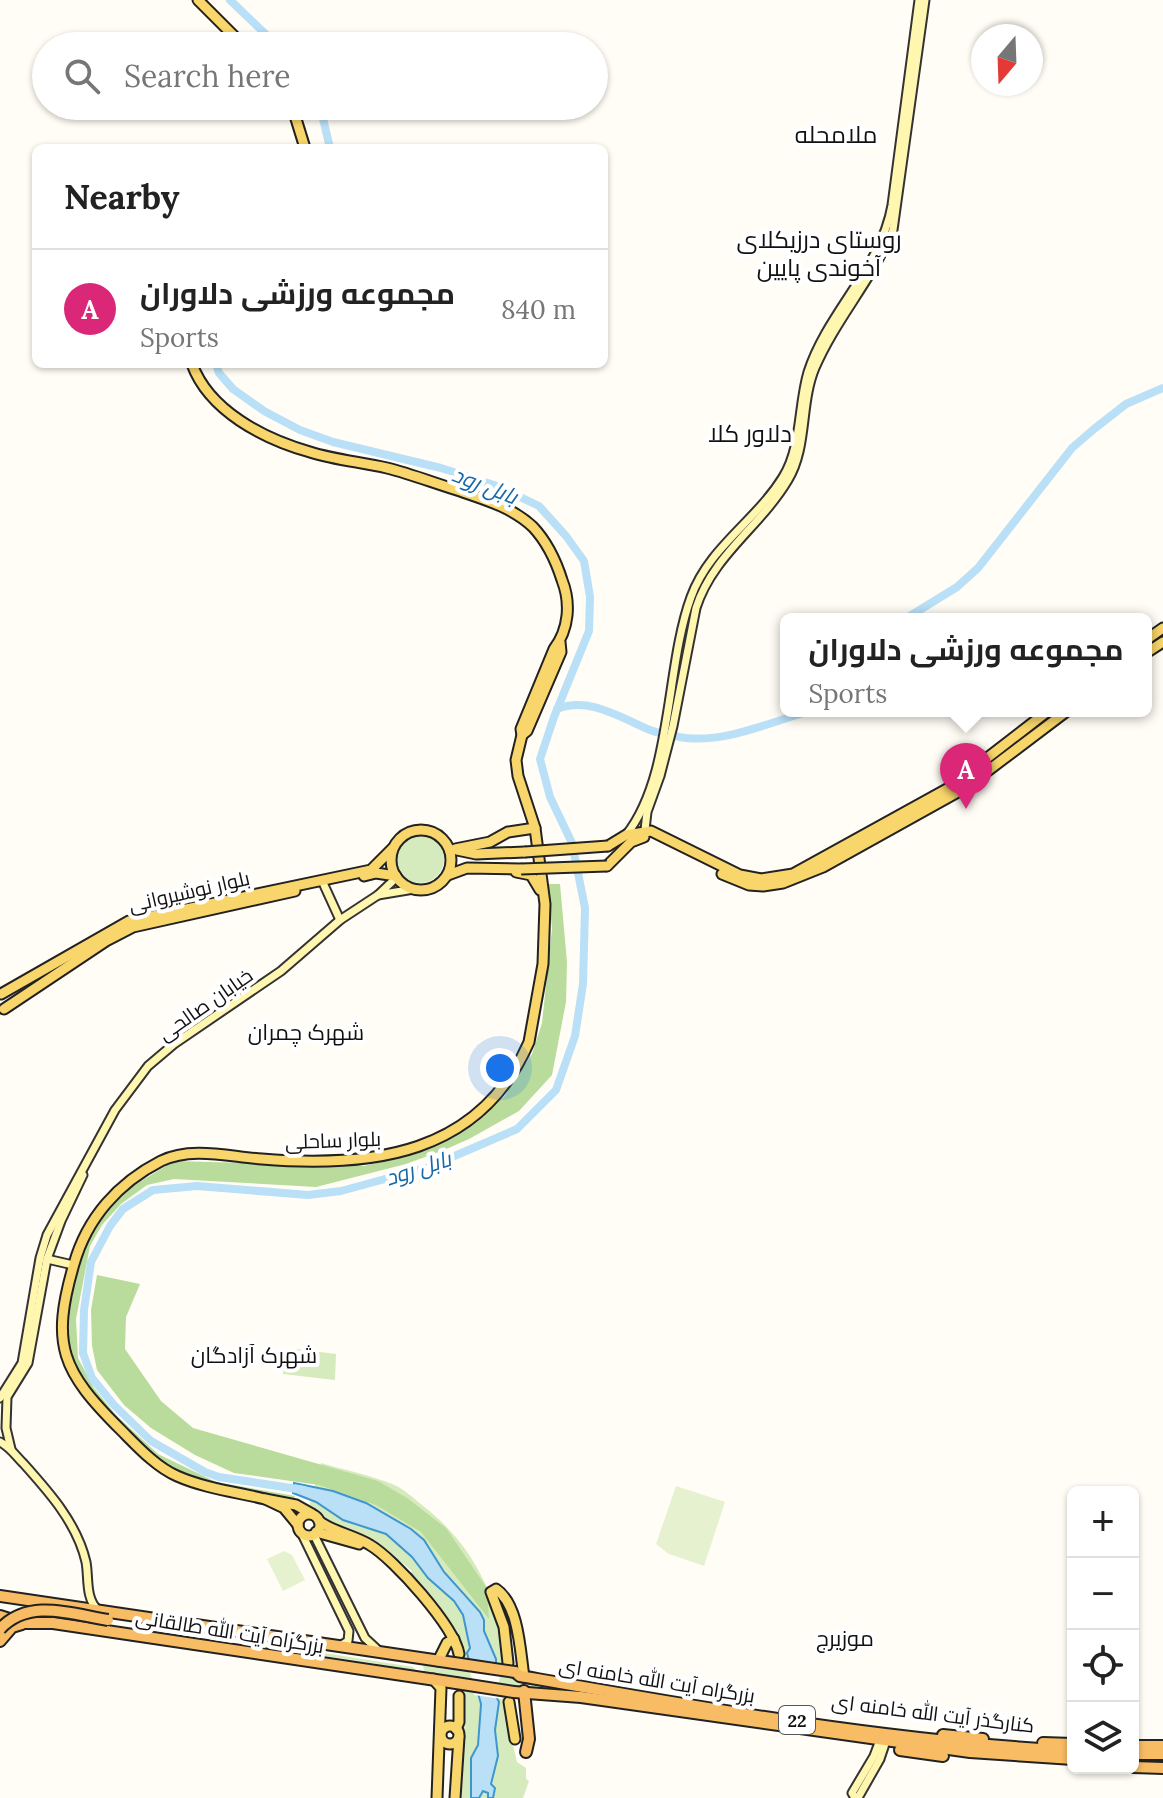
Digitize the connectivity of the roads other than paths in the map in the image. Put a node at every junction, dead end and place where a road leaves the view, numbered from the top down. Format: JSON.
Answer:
{"nodes":[{"id":1,"x":198,"y":0,"type":"edge"},
{"id":2,"x":922,"y":0,"type":"edge"},
{"id":3,"x":230,"y":32,"type":"edge"},
{"id":4,"x":296,"y":120,"type":"edge"},
{"id":5,"x":304,"y":144,"type":"edge"},
{"id":6,"x":193,"y":368,"type":"edge"},
{"id":7,"x":1040,"y":717,"type":"edge"},
{"id":8,"x":1059,"y":717,"type":"edge"},
{"id":9,"x":664,"y":748,"type":"junction"},
{"id":10,"x":535,"y":828,"type":"junction"},
{"id":11,"x":644,"y":834,"type":"junction"},
{"id":12,"x":626,"y":835,"type":"junction"},
{"id":13,"x":451,"y":847,"type":"junction"},
{"id":14,"x":393,"y":848,"type":"junction"},
{"id":15,"x":493,"y":869,"type":"junction"},
{"id":16,"x":445,"y":877,"type":"junction"},
{"id":17,"x":391,"y":878,"type":"junction"},
{"id":18,"x":324,"y":885,"type":"junction"},
{"id":19,"x":414,"y":889,"type":"junction"},
{"id":20,"x":378,"y":895,"type":"junction"},
{"id":21,"x":545,"y":904,"type":"junction"},
{"id":22,"x":340,"y":920,"type":"junction"},
{"id":23,"x":0,"y":994,"type":"edge"},
{"id":24,"x":2,"y":1010,"type":"edge"},
{"id":25,"x":83,"y":1169,"type":"junction"},
{"id":26,"x":47,"y":1259,"type":"junction"},
{"id":27,"x":73,"y":1265,"type":"junction"},
{"id":28,"x":0,"y":1398,"type":"edge"},
{"id":29,"x":3,"y":1410,"type":"edge"},
{"id":30,"x":6,"y":1435,"type":"junction"},
{"id":31,"x":0,"y":1442,"type":"edge"},
{"id":32,"x":11,"y":1449,"type":"junction"},
{"id":33,"x":265,"y":1499,"type":"junction"},
{"id":34,"x":315,"y":1518,"type":"junction"},
{"id":35,"x":299,"y":1529,"type":"junction"},
{"id":36,"x":316,"y":1532,"type":"junction"},
{"id":37,"x":370,"y":1545,"type":"junction"},
{"id":38,"x":88,"y":1583,"type":"junction"},
{"id":39,"x":4,"y":1597,"type":"edge"},
{"id":40,"x":41,"y":1603,"type":"junction"},
{"id":41,"x":79,"y":1608,"type":"junction"},
{"id":42,"x":99,"y":1611,"type":"junction"},
{"id":43,"x":0,"y":1616,"type":"edge"},
{"id":44,"x":354,"y":1616,"type":"junction"},
{"id":45,"x":143,"y":1617,"type":"junction"},
{"id":46,"x":344,"y":1620,"type":"junction"},
{"id":47,"x":25,"y":1623,"type":"junction"},
{"id":48,"x":53,"y":1623,"type":"junction"},
{"id":49,"x":1,"y":1632,"type":"edge"},
{"id":50,"x":454,"y":1639,"type":"junction"},
{"id":51,"x":324,"y":1644,"type":"junction"},
{"id":52,"x":339,"y":1646,"type":"junction"},
{"id":53,"x":384,"y":1653,"type":"junction"},
{"id":54,"x":457,"y":1658,"type":"junction"},
{"id":55,"x":438,"y":1661,"type":"junction"},
{"id":56,"x":518,"y":1673,"type":"junction"},
{"id":57,"x":413,"y":1677,"type":"junction"},
{"id":58,"x":433,"y":1679,"type":"junction"},
{"id":59,"x":455,"y":1683,"type":"junction"},
{"id":60,"x":516,"y":1694,"type":"junction"},
{"id":61,"x":459,"y":1696,"type":"dead end"},
{"id":62,"x":447,"y":1713,"type":"junction"},
{"id":63,"x":459,"y":1713,"type":"junction"},
{"id":64,"x":456,"y":1731,"type":"junction"},
{"id":65,"x":441,"y":1734,"type":"junction"},
{"id":66,"x":819,"y":1735,"type":"junction"},
{"id":67,"x":515,"y":1739,"type":"dead end"},
{"id":68,"x":996,"y":1744,"type":"junction"},
{"id":69,"x":1067,"y":1744,"type":"edge"},
{"id":70,"x":1139,"y":1746,"type":"edge"},
{"id":71,"x":1163,"y":1746,"type":"edge"},
{"id":72,"x":880,"y":1750,"type":"junction"},
{"id":73,"x":1067,"y":1750,"type":"edge"},
{"id":74,"x":526,"y":1752,"type":"dead end"},
{"id":75,"x":1139,"y":1754,"type":"edge"},
{"id":76,"x":1163,"y":1754,"type":"edge"},
{"id":77,"x":970,"y":1756,"type":"junction"},
{"id":78,"x":1067,"y":1760,"type":"edge"},
{"id":79,"x":1057,"y":1762,"type":"junction"},
{"id":80,"x":1067,"y":1764,"type":"edge"},
{"id":81,"x":1139,"y":1764,"type":"edge"},
{"id":82,"x":1163,"y":1765,"type":"edge"},
{"id":83,"x":437,"y":1798,"type":"edge"},
{"id":84,"x":455,"y":1798,"type":"edge"}],
"edges":[{"from":1,"to":3,"type":"main road"},
{"from":2,"to":9,"type":"main road"},
{"from":4,"to":5,"type":"main road"},
{"from":6,"to":10,"type":"main road","name":"بلوار ساحلی"},
{"from":7,"to":11,"type":"main road"},
{"from":8,"to":11,"type":"main road"},
{"from":9,"to":11,"type":"main road"},
{"from":9,"to":12,"type":"main road"},
{"from":10,"to":13,"type":"main road"},
{"from":10,"to":21,"type":"main road","name":"بلوار ساحلی"},
{"from":11,"to":12,"type":"main road"},
{"from":11,"to":15,"type":"main road","bridge":true},
{"from":12,"to":13,"type":"main road","bridge":true},
{"from":13,"to":14,"type":"main road"},
{"from":13,"to":16,"type":"main road"},
{"from":14,"to":17,"type":"main road"},
{"from":14,"to":23,"type":"main road","name":"بلوار نوشیروانی"},
{"from":15,"to":16,"type":"main road"},
{"from":15,"to":21,"type":"main road"},
{"from":16,"to":19,"type":"main road"},
{"from":17,"to":18,"type":"main road","name":"بلوار نوشیروانی"},
{"from":17,"to":19,"type":"main road"},
{"from":17,"to":20,"type":"main road"},
{"from":18,"to":22,"type":"main road"},
{"from":18,"to":24,"type":"main road","name":"بلوار نوشیروانی"},
{"from":19,"to":20,"type":"main road"},
{"from":20,"to":22,"type":"main road","name":"خيابان صالحی"},
{"from":21,"to":27,"type":"main road","name":"بلوار ساحلی"},
{"from":22,"to":25,"type":"main road","name":"خيابان صالحی"},
{"from":23,"to":24,"type":"main road"},
{"from":25,"to":26,"type":"main road","name":"خيابان صالحی"},
{"from":25,"to":28,"type":"main road","name":"خيابان صالحی"},
{"from":26,"to":27,"type":"main road"},
{"from":26,"to":29,"type":"main road","name":"خيابان صالحی"},
{"from":27,"to":33,"type":"main road","name":"بلوار ساحلی"},
{"from":29,"to":30,"type":"main road","name":"خيابان صالحی"},
{"from":30,"to":31,"type":"main road"},
{"from":30,"to":32,"type":"main road","name":"خيابان صالحی"},
{"from":31,"to":32,"type":"main road"},
{"from":32,"to":38,"type":"main road"},
{"from":33,"to":34,"type":"main road","name":"بلوار ساحلی"},
{"from":33,"to":35,"type":"main road"},
{"from":34,"to":35,"type":"main road"},
{"from":34,"to":36,"type":"main road"},
{"from":34,"to":37,"type":"main road","name":"بلوار ساحلی"},
{"from":35,"to":36,"type":"main road"},
{"from":35,"to":46,"type":"main road"},
{"from":36,"to":37,"type":"main road"},
{"from":36,"to":44,"type":"main road"},
{"from":37,"to":50,"type":"main road"},
{"from":38,"to":41,"type":"main road"},
{"from":38,"to":42,"type":"main road"},
{"from":39,"to":40,"type":"highway","name":"بزرگراه آیت الله طالقانی"},
{"from":39,"to":43,"type":"highway"},
{"from":40,"to":41,"type":"highway","name":"بزرگراه آیت الله طالقانی"},
{"from":40,"to":48,"type":"highway"},
{"from":41,"to":42,"type":"highway","name":"بزرگراه آیت الله طالقانی"},
{"from":42,"to":45,"type":"highway","name":"بزرگراه آیت الله طالقانی"},
{"from":43,"to":47,"type":"highway","name":"بزرگراه آیت الله طالقانی"},
{"from":44,"to":46,"type":"main road"},
{"from":44,"to":53,"type":"main road"},
{"from":45,"to":49,"type":"highway","bridge":true},
{"from":45,"to":51,"type":"highway","name":"بزرگراه آیت الله طالقانی"},
{"from":46,"to":52,"type":"main road"},
{"from":47,"to":48,"type":"highway","name":"بزرگراه آیت الله طالقانی"},
{"from":47,"to":49,"type":"highway"},
{"from":48,"to":57,"type":"highway","name":"بزرگراه آیت الله طالقانی"},
{"from":50,"to":54,"type":"main road"},
{"from":50,"to":55,"type":"main road"},
{"from":51,"to":52,"type":"highway","name":"بزرگراه آیت الله طالقانی"},
{"from":51,"to":57,"type":"highway"},
{"from":52,"to":53,"type":"highway","name":"بزرگراه آیت الله طالقانی"},
{"from":53,"to":55,"type":"highway","name":"بزرگراه آیت الله طالقانی"},
{"from":54,"to":55,"type":"highway","name":"بزرگراه آیت الله طالقانی"},
{"from":54,"to":56,"type":"highway","name":"بزرگراه آیت الله خامنه ای","bridge":true},
{"from":56,"to":56,"type":"main road"},
{"from":56,"to":68,"type":"highway","name":"بزرگراه آیت الله خامنه ای","number":"22"},
{"from":57,"to":58,"type":"highway","name":"بزرگراه آیت الله طالقانی"},
{"from":58,"to":59,"type":"highway","name":"بزرگراه آیت الله طالقانی"},
{"from":58,"to":65,"type":"main road"},
{"from":59,"to":60,"type":"highway","name":"بزرگراه آیت الله خامنه ای","bridge":true},
{"from":59,"to":62,"type":"main road"},
{"from":60,"to":66,"type":"highway","name":"بزرگراه آیت الله خامنه ای","number":"22"},
{"from":60,"to":67,"type":"main road"},
{"from":60,"to":74,"type":"highway"},
{"from":61,"to":63,"type":"main road"},
{"from":62,"to":63,"type":"main road"},
{"from":62,"to":64,"type":"main road"},
{"from":63,"to":64,"type":"main road"},
{"from":64,"to":65,"type":"main road"},
{"from":64,"to":65,"type":"main road"},
{"from":64,"to":84,"type":"main road"},
{"from":65,"to":83,"type":"main road"},
{"from":66,"to":72,"type":"highway","name":"بزرگراه آیت الله خامنه ای","number":"22"},
{"from":66,"to":72,"type":"highway","name":"کنارگذر آیت الله خامنه ای"},
{"from":68,"to":69,"type":"highway","name":"کنارگذر آیت الله خامنه ای"},
{"from":68,"to":73,"type":"highway","name":"بزرگراه آیت الله خامنه ای","number":"22"},
{"from":70,"to":71,"type":"highway"},
{"from":72,"to":72,"type":"main road"},
{"from":72,"to":77,"type":"highway","name":"بزرگراه آیت الله خامنه ای","number":"22"},
{"from":72,"to":77,"type":"highway","name":"کنارگذر آیت الله خامنه ای"},
{"from":75,"to":76,"type":"highway"},
{"from":77,"to":79,"type":"highway","name":"بزرگراه آیت الله خامنه ای","number":"22"},
{"from":78,"to":79,"type":"highway","name":"بزرگراه آیت الله خامنه ای","number":"22"},
{"from":79,"to":80,"type":"highway"},
{"from":81,"to":82,"type":"highway"}]}
